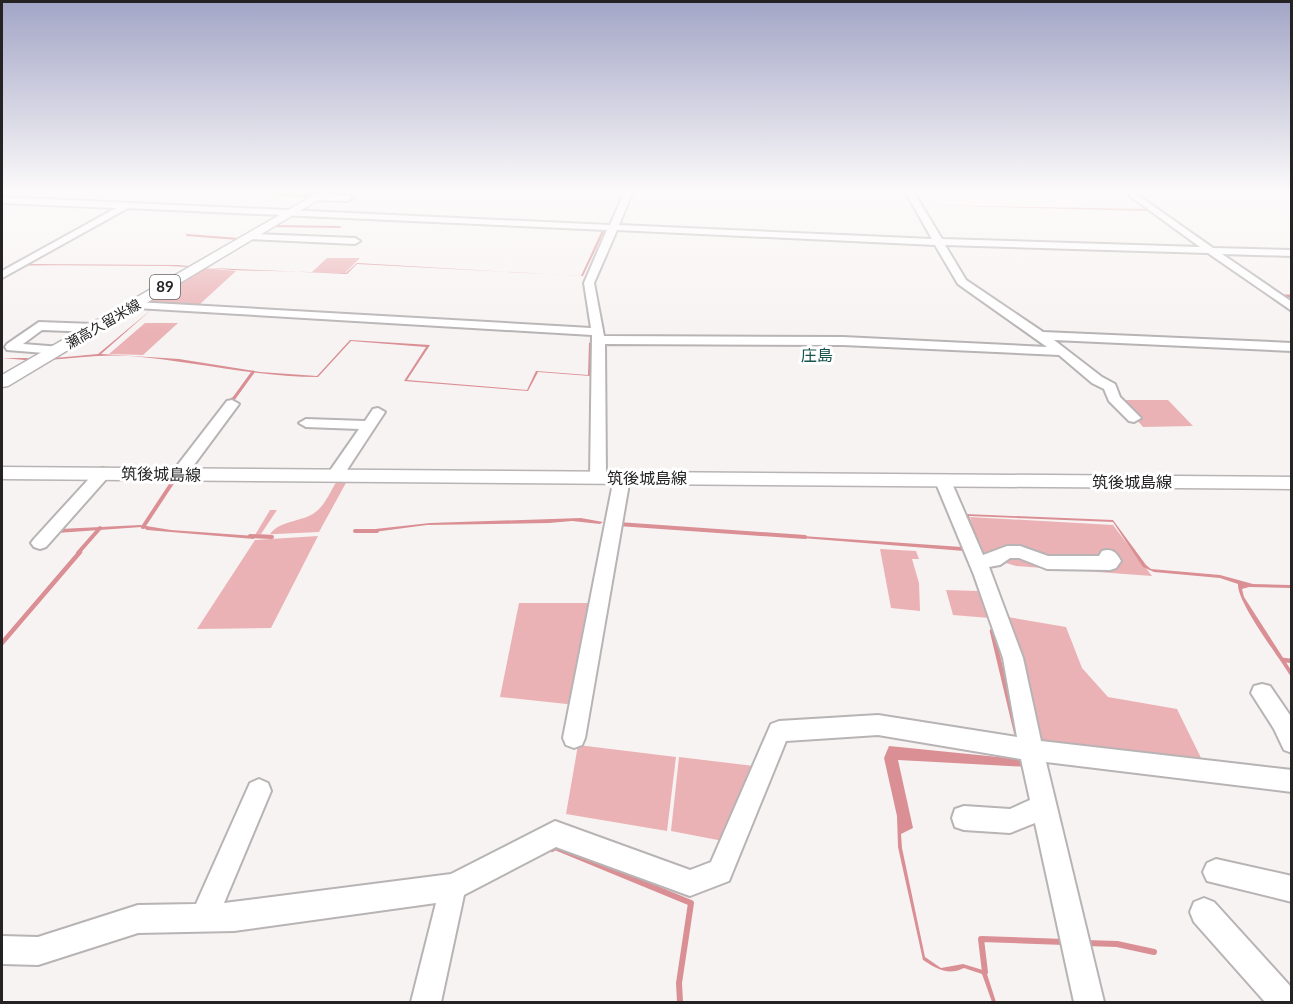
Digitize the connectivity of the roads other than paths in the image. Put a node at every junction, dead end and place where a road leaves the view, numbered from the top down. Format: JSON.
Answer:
{"nodes":[{"id":1,"x":68,"y":238,"type":"edge"},
{"id":2,"x":250,"y":238,"type":"edge"},
{"id":3,"x":273,"y":238,"type":"edge"},
{"id":4,"x":608,"y":238,"type":"edge"},
{"id":5,"x":855,"y":238,"type":"edge"},
{"id":6,"x":937,"y":238,"type":"edge"},
{"id":7,"x":1193,"y":238,"type":"edge"},
{"id":8,"x":939,"y":242,"type":"junction"},
{"id":9,"x":1210,"y":250,"type":"junction"},
{"id":10,"x":339,"y":252,"type":"dead end"},
{"id":11,"x":1292,"y":253,"type":"edge"},
{"id":12,"x":2,"y":275,"type":"edge"},
{"id":13,"x":1277,"y":297,"type":"junction"},
{"id":14,"x":1292,"y":298,"type":"edge"},
{"id":15,"x":136,"y":304,"type":"junction"},
{"id":16,"x":1292,"y":308,"type":"edge"},
{"id":17,"x":94,"y":328,"type":"junction"},
{"id":18,"x":598,"y":336,"type":"junction"},
{"id":19,"x":1041,"y":336,"type":"junction"},
{"id":20,"x":1292,"y":347,"type":"edge"},
{"id":21,"x":57,"y":350,"type":"junction"},
{"id":22,"x":1062,"y":351,"type":"junction"},
{"id":23,"x":2,"y":382,"type":"edge"},
{"id":24,"x":232,"y":404,"type":"dead end"},
{"id":25,"x":378,"y":412,"type":"dead end"},
{"id":26,"x":1134,"y":418,"type":"dead end"},
{"id":27,"x":306,"y":423,"type":"dead end"},
{"id":28,"x":369,"y":425,"type":"junction"},
{"id":29,"x":2,"y":472,"type":"edge"},
{"id":30,"x":103,"y":473,"type":"junction"},
{"id":31,"x":179,"y":474,"type":"junction"},
{"id":32,"x":335,"y":476,"type":"junction"},
{"id":33,"x":598,"y":478,"type":"junction"},
{"id":34,"x":622,"y":478,"type":"junction"},
{"id":35,"x":943,"y":481,"type":"junction"},
{"id":36,"x":1292,"y":483,"type":"edge"},
{"id":37,"x":40,"y":543,"type":"dead end"},
{"id":38,"x":1108,"y":556,"type":"dead end"},
{"id":39,"x":977,"y":562,"type":"junction"},
{"id":40,"x":1262,"y":693,"type":"dead end"},
{"id":41,"x":574,"y":738,"type":"dead end"},
{"id":42,"x":1292,"y":743,"type":"edge"},
{"id":43,"x":1031,"y":750,"type":"junction"},
{"id":44,"x":1292,"y":781,"type":"edge"},
{"id":45,"x":259,"y":791,"type":"dead end"},
{"id":46,"x":1044,"y":807,"type":"junction"},
{"id":47,"x":964,"y":818,"type":"dead end"},
{"id":48,"x":1216,"y":872,"type":"dead end"},
{"id":49,"x":453,"y":887,"type":"junction"},
{"id":50,"x":1292,"y":889,"type":"edge"},
{"id":51,"x":1204,"y":912,"type":"dead end"},
{"id":52,"x":204,"y":918,"type":"junction"},
{"id":53,"x":2,"y":950,"type":"edge"},
{"id":54,"x":426,"y":1002,"type":"edge"},
{"id":55,"x":1089,"y":1002,"type":"edge"},
{"id":56,"x":1284,"y":1002,"type":"edge"}],
"edges":[{"from":1,"to":12,"type":"street"},
{"from":2,"to":15,"type":"main road","name":"瀬高久留米線","number":"89"},
{"from":3,"to":10,"type":"street"},
{"from":4,"to":18,"type":"street"},
{"from":5,"to":8,"type":"street"},
{"from":6,"to":8,"type":"street"},
{"from":7,"to":9,"type":"street"},
{"from":8,"to":9,"type":"street"},
{"from":8,"to":19,"type":"street"},
{"from":9,"to":11,"type":"street"},
{"from":9,"to":13,"type":"street"},
{"from":13,"to":14,"type":"street"},
{"from":13,"to":16,"type":"street"},
{"from":15,"to":17,"type":"main road","name":"瀬高久留米線","number":"89"},
{"from":15,"to":18,"type":"street"},
{"from":17,"to":21,"type":"main road","name":"瀬高久留米線","number":"89"},
{"from":17,"to":21,"type":"street"},
{"from":18,"to":22,"type":"street"},
{"from":18,"to":33,"type":"street"},
{"from":19,"to":20,"type":"street"},
{"from":19,"to":22,"type":"street"},
{"from":21,"to":23,"type":"main road","name":"瀬高久留米線","number":"89"},
{"from":22,"to":26,"type":"street"},
{"from":24,"to":31,"type":"street"},
{"from":25,"to":28,"type":"street"},
{"from":27,"to":28,"type":"street"},
{"from":28,"to":32,"type":"street"},
{"from":29,"to":30,"type":"main road","name":"筑後城島線"},
{"from":30,"to":31,"type":"main road","name":"筑後城島線"},
{"from":30,"to":37,"type":"street"},
{"from":31,"to":32,"type":"main road","name":"筑後城島線"},
{"from":32,"to":33,"type":"main road","name":"筑後城島線"},
{"from":33,"to":34,"type":"main road","name":"筑後城島線"},
{"from":34,"to":35,"type":"main road","name":"筑後城島線"},
{"from":34,"to":41,"type":"street"},
{"from":35,"to":36,"type":"main road","name":"筑後城島線"},
{"from":35,"to":39,"type":"street"},
{"from":38,"to":39,"type":"street"},
{"from":39,"to":43,"type":"street"},
{"from":40,"to":42,"type":"street"},
{"from":43,"to":44,"type":"street"},
{"from":43,"to":46,"type":"street"},
{"from":43,"to":49,"type":"street"},
{"from":45,"to":52,"type":"street"},
{"from":46,"to":47,"type":"street"},
{"from":46,"to":55,"type":"street"},
{"from":48,"to":50,"type":"street"},
{"from":49,"to":52,"type":"street"},
{"from":49,"to":54,"type":"street"},
{"from":51,"to":56,"type":"street"},
{"from":52,"to":53,"type":"street"}]}
